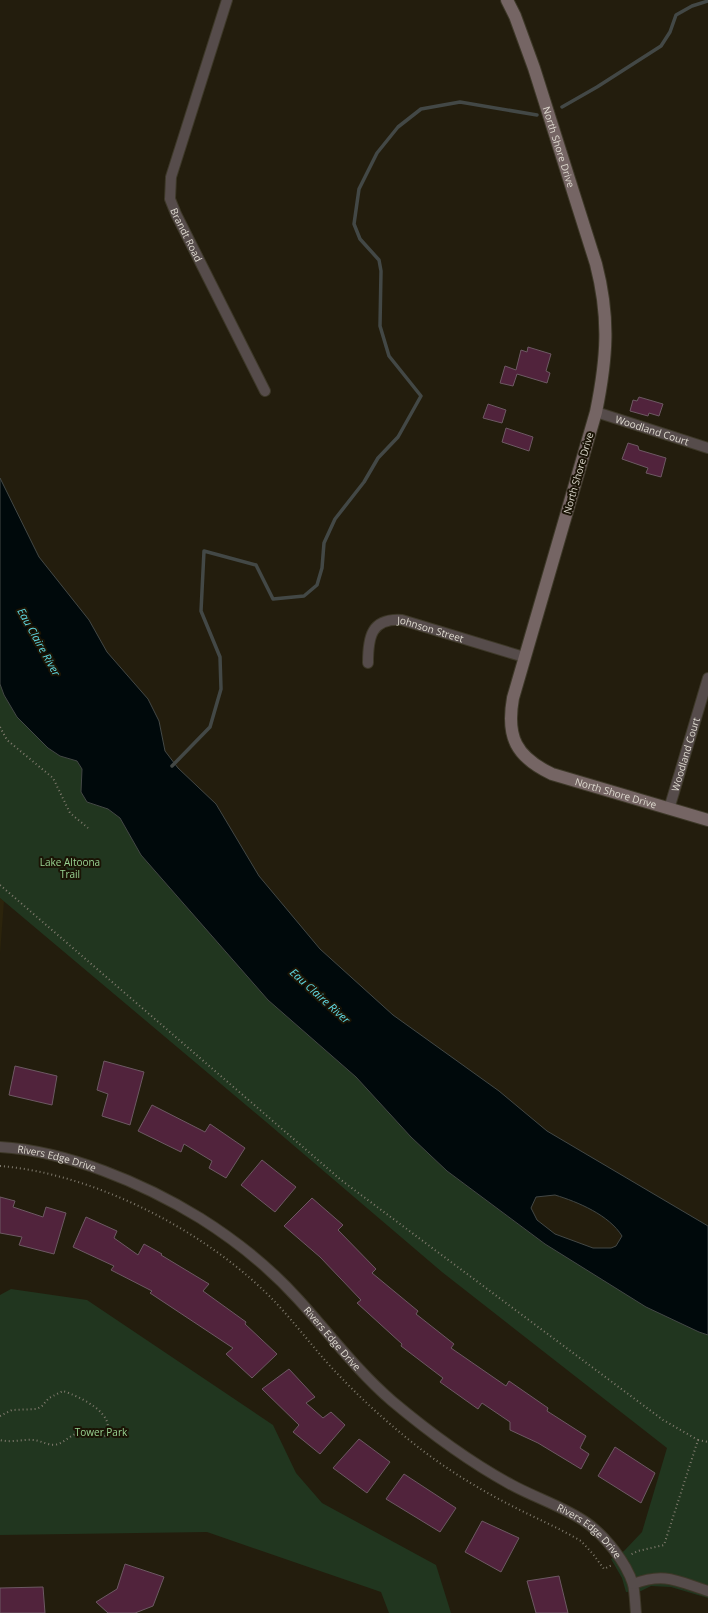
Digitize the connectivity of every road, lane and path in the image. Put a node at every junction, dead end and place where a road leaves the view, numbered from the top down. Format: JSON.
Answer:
{"nodes":[{"id":1,"x":226,"y":0,"type":"edge"},
{"id":2,"x":507,"y":0,"type":"edge"},
{"id":3,"x":265,"y":392,"type":"dead end"},
{"id":4,"x":596,"y":412,"type":"junction"},
{"id":5,"x":708,"y":448,"type":"edge"},
{"id":6,"x":524,"y":657,"type":"junction"},
{"id":7,"x":368,"y":663,"type":"dead end"},
{"id":8,"x":708,"y":678,"type":"edge"},
{"id":9,"x":0,"y":727,"type":"edge"},
{"id":10,"x":670,"y":809,"type":"junction"},
{"id":11,"x":708,"y":820,"type":"edge"},
{"id":12,"x":88,"y":828,"type":"dead end"},
{"id":13,"x":0,"y":885,"type":"edge"},
{"id":14,"x":0,"y":1147,"type":"edge"},
{"id":15,"x":0,"y":1166,"type":"edge"},
{"id":16,"x":0,"y":1416,"type":"edge"},
{"id":17,"x":0,"y":1440,"type":"edge"},
{"id":18,"x":698,"y":1440,"type":"junction"},
{"id":19,"x":708,"y":1442,"type":"edge"},
{"id":20,"x":638,"y":1552,"type":"dead end"},
{"id":21,"x":621,"y":1560,"type":"junction"},
{"id":22,"x":632,"y":1584,"type":"junction"},
{"id":23,"x":708,"y":1591,"type":"edge"},
{"id":24,"x":636,"y":1613,"type":"edge"}],
"edges":[{"from":1,"to":3,"type":"street","name":"Brandt Road"},
{"from":2,"to":4,"type":"street","name":"North Shore Drive"},
{"from":4,"to":5,"type":"street","name":"Woodland Court"},
{"from":4,"to":6,"type":"street","name":"North Shore Drive"},
{"from":6,"to":7,"type":"street","name":"Johnson Street"},
{"from":6,"to":10,"type":"street","name":"North Shore Drive"},
{"from":8,"to":10,"type":"street","name":"Woodland Court"},
{"from":9,"to":12,"type":"path"},
{"from":10,"to":11,"type":"street","name":"North Shore Drive"},
{"from":13,"to":18,"type":"path"},
{"from":14,"to":21,"type":"street","name":"Rivers Edge Drive"},
{"from":15,"to":21,"type":"path"},
{"from":16,"to":17,"type":"path"},
{"from":18,"to":19,"type":"path"},
{"from":18,"to":20,"type":"path"},
{"from":21,"to":22,"type":"street","name":"Rivers Edge Drive"},
{"from":22,"to":23,"type":"street"},
{"from":22,"to":24,"type":"street","name":"Rivers Edge Drive"}]}
